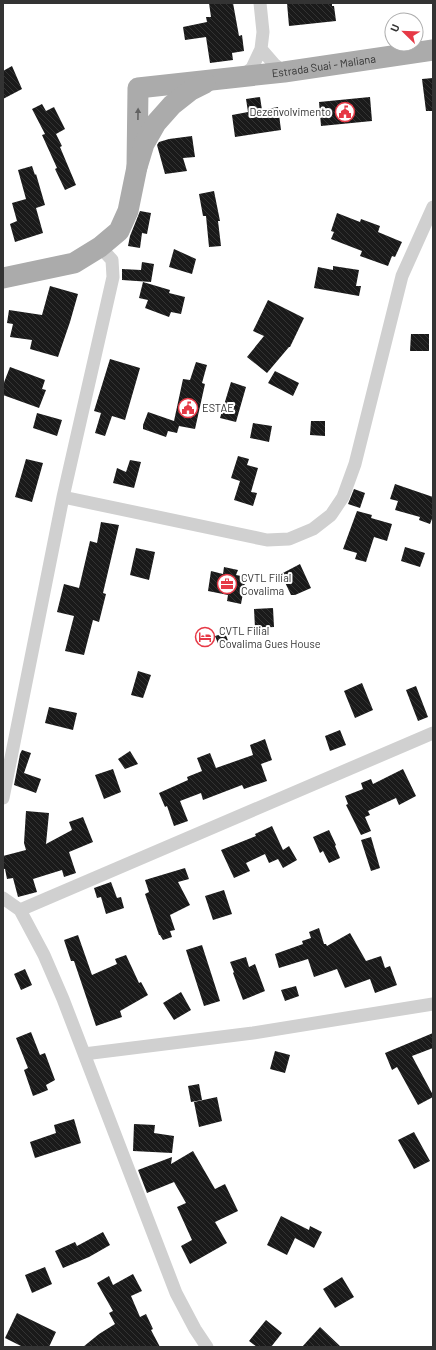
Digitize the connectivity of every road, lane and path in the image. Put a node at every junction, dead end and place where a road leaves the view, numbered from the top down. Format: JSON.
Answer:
{"nodes":[{"id":1,"x":260,"y":3,"type":"edge"},
{"id":2,"x":261,"y":49,"type":"junction"},
{"id":3,"x":433,"y":50,"type":"edge"},
{"id":4,"x":284,"y":72,"type":"junction"},
{"id":5,"x":240,"y":77,"type":"junction"},
{"id":6,"x":213,"y":80,"type":"junction"},
{"id":7,"x":137,"y":167,"type":"junction"},
{"id":8,"x":433,"y":207,"type":"edge"},
{"id":9,"x":100,"y":246,"type":"junction"},
{"id":10,"x":3,"y":278,"type":"edge"},
{"id":11,"x":63,"y":497,"type":"junction"},
{"id":12,"x":433,"y":733,"type":"edge"},
{"id":13,"x":3,"y":798,"type":"edge"},
{"id":14,"x":3,"y":898,"type":"edge"},
{"id":15,"x":20,"y":910,"type":"junction"},
{"id":16,"x":433,"y":1004,"type":"edge"},
{"id":17,"x":84,"y":1054,"type":"junction"},
{"id":18,"x":207,"y":1347,"type":"edge"}],
"edges":[{"from":1,"to":2,"type":"street"},
{"from":2,"to":4,"type":"street"},
{"from":2,"to":5,"type":"street"},
{"from":3,"to":4,"type":"main road","name":"Estrada Suai - Maliana"},
{"from":4,"to":5,"type":"main road","name":"Estrada Suai - Maliana"},
{"from":5,"to":6,"type":"main road","name":"Estrada Suai - Maliana"},
{"from":6,"to":7,"type":"main road","name":"Estrada Suai - Maliana"},
{"from":7,"to":6,"type":"main road","name":"Estrada Suai - Maliana","one_way":true},
{"from":7,"to":9,"type":"main road","name":"Estrada Suai - Maliana"},
{"from":8,"to":11,"type":"street"},
{"from":9,"to":10,"type":"main road","name":"Estrada Suai - Maliana"},
{"from":9,"to":11,"type":"street"},
{"from":11,"to":13,"type":"street"},
{"from":12,"to":15,"type":"street"},
{"from":14,"to":15,"type":"street"},
{"from":15,"to":17,"type":"street"},
{"from":16,"to":17,"type":"street"},
{"from":17,"to":18,"type":"street"}]}
